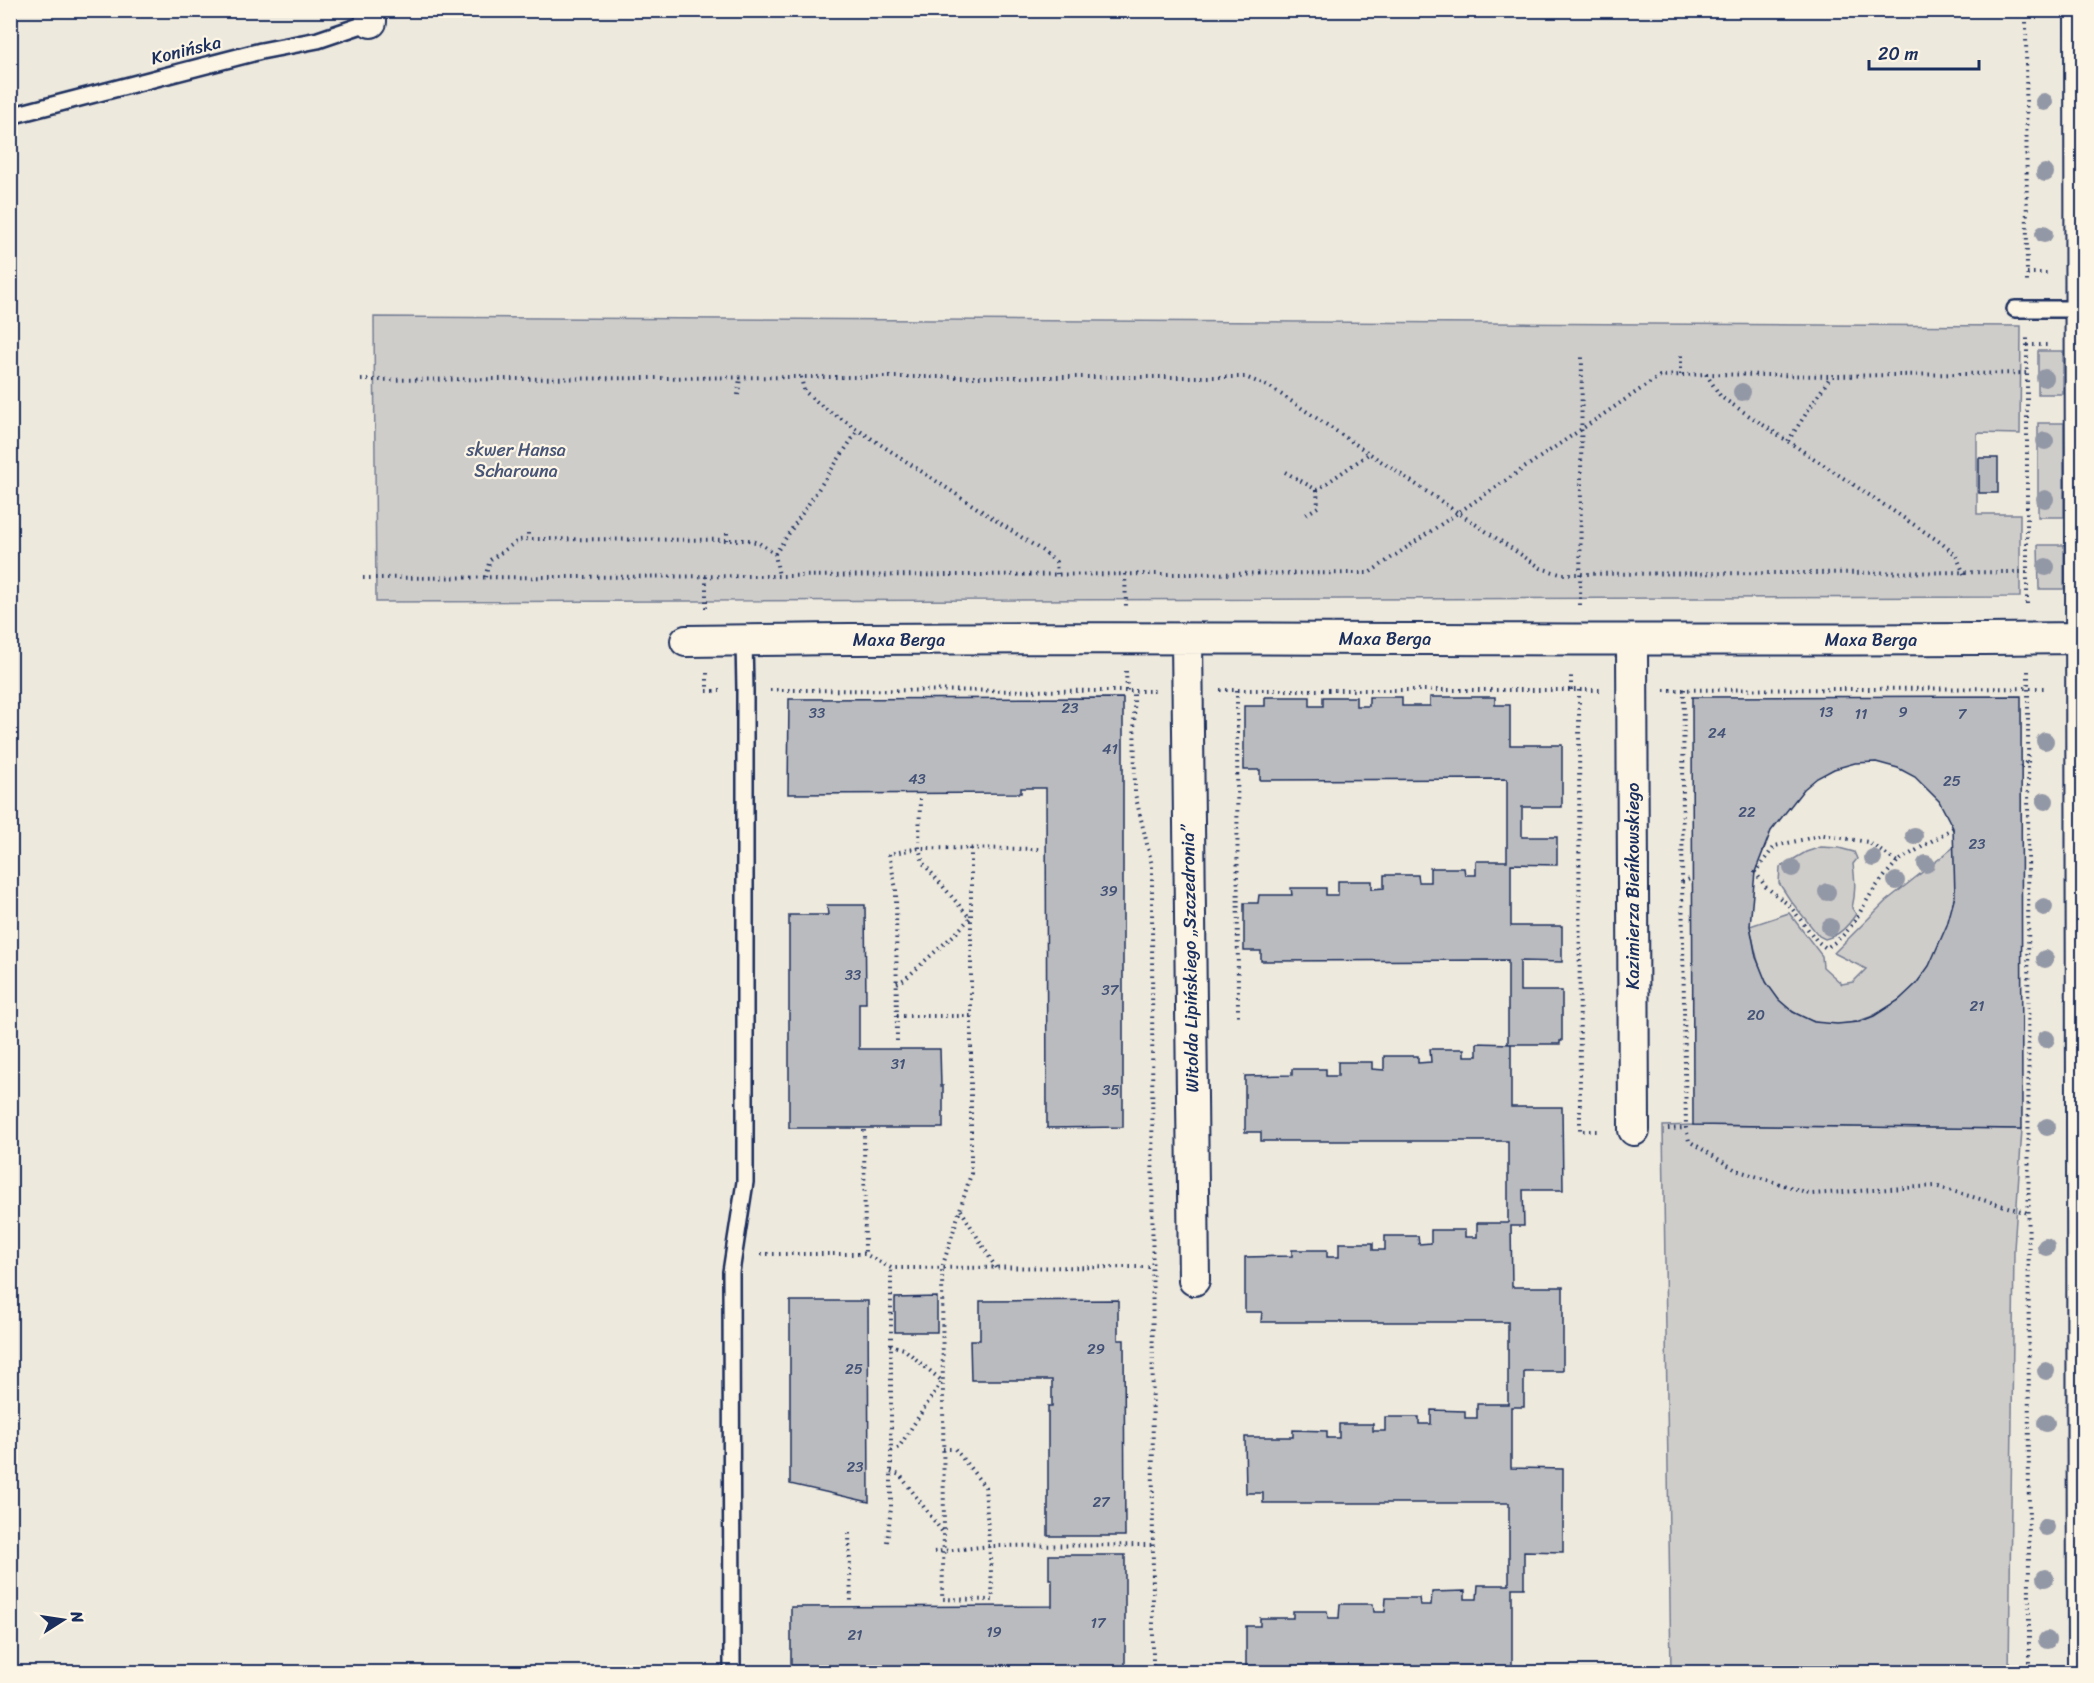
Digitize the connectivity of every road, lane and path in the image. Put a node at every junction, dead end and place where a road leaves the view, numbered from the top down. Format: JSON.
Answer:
{"nodes":[{"id":1,"x":2026,"y":10,"type":"edge"},
{"id":2,"x":2080,"y":10,"type":"edge"},
{"id":3,"x":371,"y":16,"type":"edge"},
{"id":4,"x":10,"y":116,"type":"edge"},
{"id":5,"x":2021,"y":309,"type":"junction"},
{"id":6,"x":2082,"y":309,"type":"edge"},
{"id":7,"x":1681,"y":351,"type":"dead end"},
{"id":8,"x":1582,"y":354,"type":"dead end"},
{"id":9,"x":2027,"y":373,"type":"junction"},
{"id":10,"x":1706,"y":374,"type":"junction"},
{"id":11,"x":1681,"y":375,"type":"junction"},
{"id":12,"x":1832,"y":376,"type":"junction"},
{"id":13,"x":740,"y":377,"type":"junction"},
{"id":14,"x":801,"y":377,"type":"junction"},
{"id":15,"x":361,"y":380,"type":"dead end"},
{"id":16,"x":738,"y":395,"type":"dead end"},
{"id":17,"x":858,"y":430,"type":"junction"},
{"id":18,"x":1582,"y":430,"type":"junction"},
{"id":19,"x":1788,"y":441,"type":"junction"},
{"id":20,"x":1370,"y":453,"type":"junction"},
{"id":21,"x":1285,"y":472,"type":"dead end"},
{"id":22,"x":1317,"y":490,"type":"junction"},
{"id":23,"x":1460,"y":513,"type":"junction"},
{"id":24,"x":1305,"y":515,"type":"dead end"},
{"id":25,"x":727,"y":532,"type":"dead end"},
{"id":26,"x":528,"y":533,"type":"dead end"},
{"id":27,"x":528,"y":539,"type":"junction"},
{"id":28,"x":727,"y":540,"type":"junction"},
{"id":29,"x":775,"y":554,"type":"junction"},
{"id":30,"x":2027,"y":572,"type":"junction"},
{"id":31,"x":1057,"y":574,"type":"junction"},
{"id":32,"x":1581,"y":574,"type":"junction"},
{"id":33,"x":1964,"y":574,"type":"junction"},
{"id":34,"x":779,"y":576,"type":"junction"},
{"id":35,"x":484,"y":577,"type":"junction"},
{"id":36,"x":363,"y":579,"type":"dead end"},
{"id":37,"x":1580,"y":603,"type":"dead end"},
{"id":38,"x":2083,"y":638,"type":"edge"},
{"id":39,"x":1187,"y":639,"type":"junction"},
{"id":40,"x":2027,"y":639,"type":"junction"},
{"id":41,"x":696,"y":641,"type":"joint"},
{"id":42,"x":744,"y":641,"type":"junction"},
{"id":43,"x":1632,"y":641,"type":"junction"},
{"id":44,"x":2082,"y":687,"type":"junction"},
{"id":45,"x":2028,"y":688,"type":"junction"},
{"id":46,"x":1684,"y":689,"type":"junction"},
{"id":47,"x":746,"y":690,"type":"junction"},
{"id":48,"x":1238,"y":690,"type":"dead end"},
{"id":49,"x":1632,"y":690,"type":"junction"},
{"id":50,"x":1134,"y":691,"type":"dead end"},
{"id":51,"x":2028,"y":761,"type":"junction"},
{"id":52,"x":2021,"y":768,"type":"dead end"},
{"id":53,"x":920,"y":799,"type":"dead end"},
{"id":54,"x":1953,"y":828,"type":"dead end"},
{"id":55,"x":919,"y":848,"type":"junction"},
{"id":56,"x":971,"y":848,"type":"junction"},
{"id":57,"x":1042,"y":849,"type":"dead end"},
{"id":58,"x":1897,"y":862,"type":"junction"},
{"id":59,"x":1693,"y":878,"type":"dead end"},
{"id":60,"x":1682,"y":882,"type":"junction"},
{"id":61,"x":970,"y":918,"type":"junction"},
{"id":62,"x":897,"y":983,"type":"junction"},
{"id":63,"x":897,"y":1016,"type":"junction"},
{"id":64,"x":971,"y":1016,"type":"junction"},
{"id":65,"x":1238,"y":1019,"type":"dead end"},
{"id":66,"x":897,"y":1041,"type":"dead end"},
{"id":67,"x":864,"y":1130,"type":"dead end"},
{"id":68,"x":1634,"y":1130,"type":"dead end"},
{"id":69,"x":1580,"y":1131,"type":"dead end"},
{"id":70,"x":961,"y":1210,"type":"junction"},
{"id":71,"x":2028,"y":1213,"type":"junction"},
{"id":72,"x":734,"y":1250,"type":"junction"},
{"id":73,"x":865,"y":1254,"type":"junction"},
{"id":74,"x":1152,"y":1267,"type":"dead end"},
{"id":75,"x":891,"y":1268,"type":"junction"},
{"id":76,"x":942,"y":1268,"type":"junction"},
{"id":77,"x":996,"y":1268,"type":"junction"},
{"id":78,"x":1194,"y":1280,"type":"dead end"},
{"id":79,"x":890,"y":1345,"type":"junction"},
{"id":80,"x":942,"y":1381,"type":"junction"},
{"id":81,"x":943,"y":1449,"type":"junction"},
{"id":82,"x":891,"y":1451,"type":"junction"},
{"id":83,"x":891,"y":1472,"type":"junction"},
{"id":84,"x":849,"y":1533,"type":"dead end"},
{"id":85,"x":944,"y":1534,"type":"junction"},
{"id":86,"x":887,"y":1542,"type":"dead end"},
{"id":87,"x":1152,"y":1545,"type":"dead end"},
{"id":88,"x":990,"y":1546,"type":"junction"},
{"id":89,"x":944,"y":1551,"type":"junction"},
{"id":90,"x":934,"y":1552,"type":"dead end"},
{"id":91,"x":851,"y":1603,"type":"dead end"},
{"id":92,"x":732,"y":1672,"type":"edge"},
{"id":93,"x":2029,"y":1672,"type":"edge"},
{"id":94,"x":2083,"y":1672,"type":"edge"}],
"edges":[{"from":1,"to":5,"type":"path"},
{"from":2,"to":6,"type":"street"},
{"from":3,"to":4,"type":"lane","name":"Konińska"},
{"from":5,"to":6,"type":"lane"},
{"from":5,"to":9,"type":"path"},
{"from":6,"to":38,"type":"street"},
{"from":7,"to":11,"type":"path"},
{"from":8,"to":18,"type":"path"},
{"from":9,"to":12,"type":"path"},
{"from":9,"to":30,"type":"path"},
{"from":10,"to":11,"type":"path"},
{"from":10,"to":12,"type":"path"},
{"from":10,"to":19,"type":"path"},
{"from":11,"to":18,"type":"path"},
{"from":12,"to":19,"type":"path"},
{"from":13,"to":14,"type":"path"},
{"from":13,"to":15,"type":"path"},
{"from":13,"to":16,"type":"path"},
{"from":14,"to":17,"type":"path"},
{"from":14,"to":20,"type":"path"},
{"from":17,"to":29,"type":"path"},
{"from":17,"to":31,"type":"path"},
{"from":18,"to":23,"type":"path"},
{"from":18,"to":32,"type":"path"},
{"from":19,"to":33,"type":"path"},
{"from":20,"to":22,"type":"path"},
{"from":20,"to":23,"type":"path"},
{"from":21,"to":22,"type":"path"},
{"from":22,"to":24,"type":"path"},
{"from":23,"to":31,"type":"path"},
{"from":23,"to":32,"type":"path"},
{"from":25,"to":28,"type":"path"},
{"from":26,"to":27,"type":"path"},
{"from":27,"to":28,"type":"path"},
{"from":27,"to":35,"type":"path"},
{"from":28,"to":29,"type":"path"},
{"from":29,"to":34,"type":"path"},
{"from":30,"to":33,"type":"path"},
{"from":30,"to":40,"type":"path"},
{"from":31,"to":34,"type":"path"},
{"from":32,"to":33,"type":"path"},
{"from":32,"to":37,"type":"path"},
{"from":34,"to":35,"type":"path"},
{"from":35,"to":36,"type":"path"},
{"from":38,"to":40,"type":"street","name":"Maxa Berga"},
{"from":38,"to":44,"type":"street"},
{"from":39,"to":42,"type":"street","name":"Maxa Berga"},
{"from":39,"to":43,"type":"street","name":"Maxa Berga"},
{"from":39,"to":78,"type":"street","name":"Witolda Lipińskiego „Szczedronia”"},
{"from":40,"to":43,"type":"street","name":"Maxa Berga"},
{"from":40,"to":45,"type":"path"},
{"from":41,"to":42,"type":"street","name":"Maxa Berga"},
{"from":41,"to":47,"type":"path"},
{"from":42,"to":47,"type":"lane"},
{"from":43,"to":49,"type":"street","name":"Kazimierza Bieńkowskiego"},
{"from":44,"to":45,"type":"path"},
{"from":44,"to":94,"type":"street"},
{"from":45,"to":46,"type":"path"},
{"from":45,"to":51,"type":"path"},
{"from":46,"to":49,"type":"path"},
{"from":46,"to":60,"type":"path"},
{"from":47,"to":50,"type":"path"},
{"from":47,"to":72,"type":"lane"},
{"from":48,"to":65,"type":"path"},
{"from":49,"to":68,"type":"street","name":"Kazimierza Bieńkowskiego"},
{"from":49,"to":69,"type":"path"},
{"from":51,"to":52,"type":"path"},
{"from":51,"to":71,"type":"path"},
{"from":53,"to":55,"type":"path"},
{"from":54,"to":58,"type":"path"},
{"from":55,"to":56,"type":"path"},
{"from":55,"to":61,"type":"path"},
{"from":55,"to":62,"type":"path"},
{"from":56,"to":57,"type":"path"},
{"from":56,"to":61,"type":"path"},
{"from":58,"to":58,"type":"path"},
{"from":59,"to":60,"type":"path"},
{"from":60,"to":71,"type":"path"},
{"from":61,"to":62,"type":"path"},
{"from":61,"to":64,"type":"path"},
{"from":62,"to":63,"type":"path"},
{"from":63,"to":64,"type":"path"},
{"from":63,"to":66,"type":"path"},
{"from":64,"to":70,"type":"path"},
{"from":67,"to":73,"type":"path"},
{"from":70,"to":76,"type":"path"},
{"from":70,"to":77,"type":"path"},
{"from":71,"to":93,"type":"path"},
{"from":72,"to":73,"type":"path"},
{"from":72,"to":92,"type":"lane"},
{"from":73,"to":75,"type":"path"},
{"from":74,"to":77,"type":"path"},
{"from":75,"to":76,"type":"path"},
{"from":75,"to":79,"type":"path"},
{"from":76,"to":77,"type":"path"},
{"from":76,"to":80,"type":"path"},
{"from":79,"to":80,"type":"path"},
{"from":79,"to":82,"type":"path"},
{"from":80,"to":81,"type":"path"},
{"from":80,"to":82,"type":"path"},
{"from":81,"to":85,"type":"path"},
{"from":81,"to":88,"type":"path"},
{"from":82,"to":83,"type":"path"},
{"from":83,"to":85,"type":"path"},
{"from":83,"to":86,"type":"path"},
{"from":84,"to":91,"type":"path"},
{"from":85,"to":89,"type":"path"},
{"from":87,"to":88,"type":"path"},
{"from":88,"to":89,"type":"path"},
{"from":88,"to":89,"type":"path"},
{"from":89,"to":90,"type":"path"}]}
